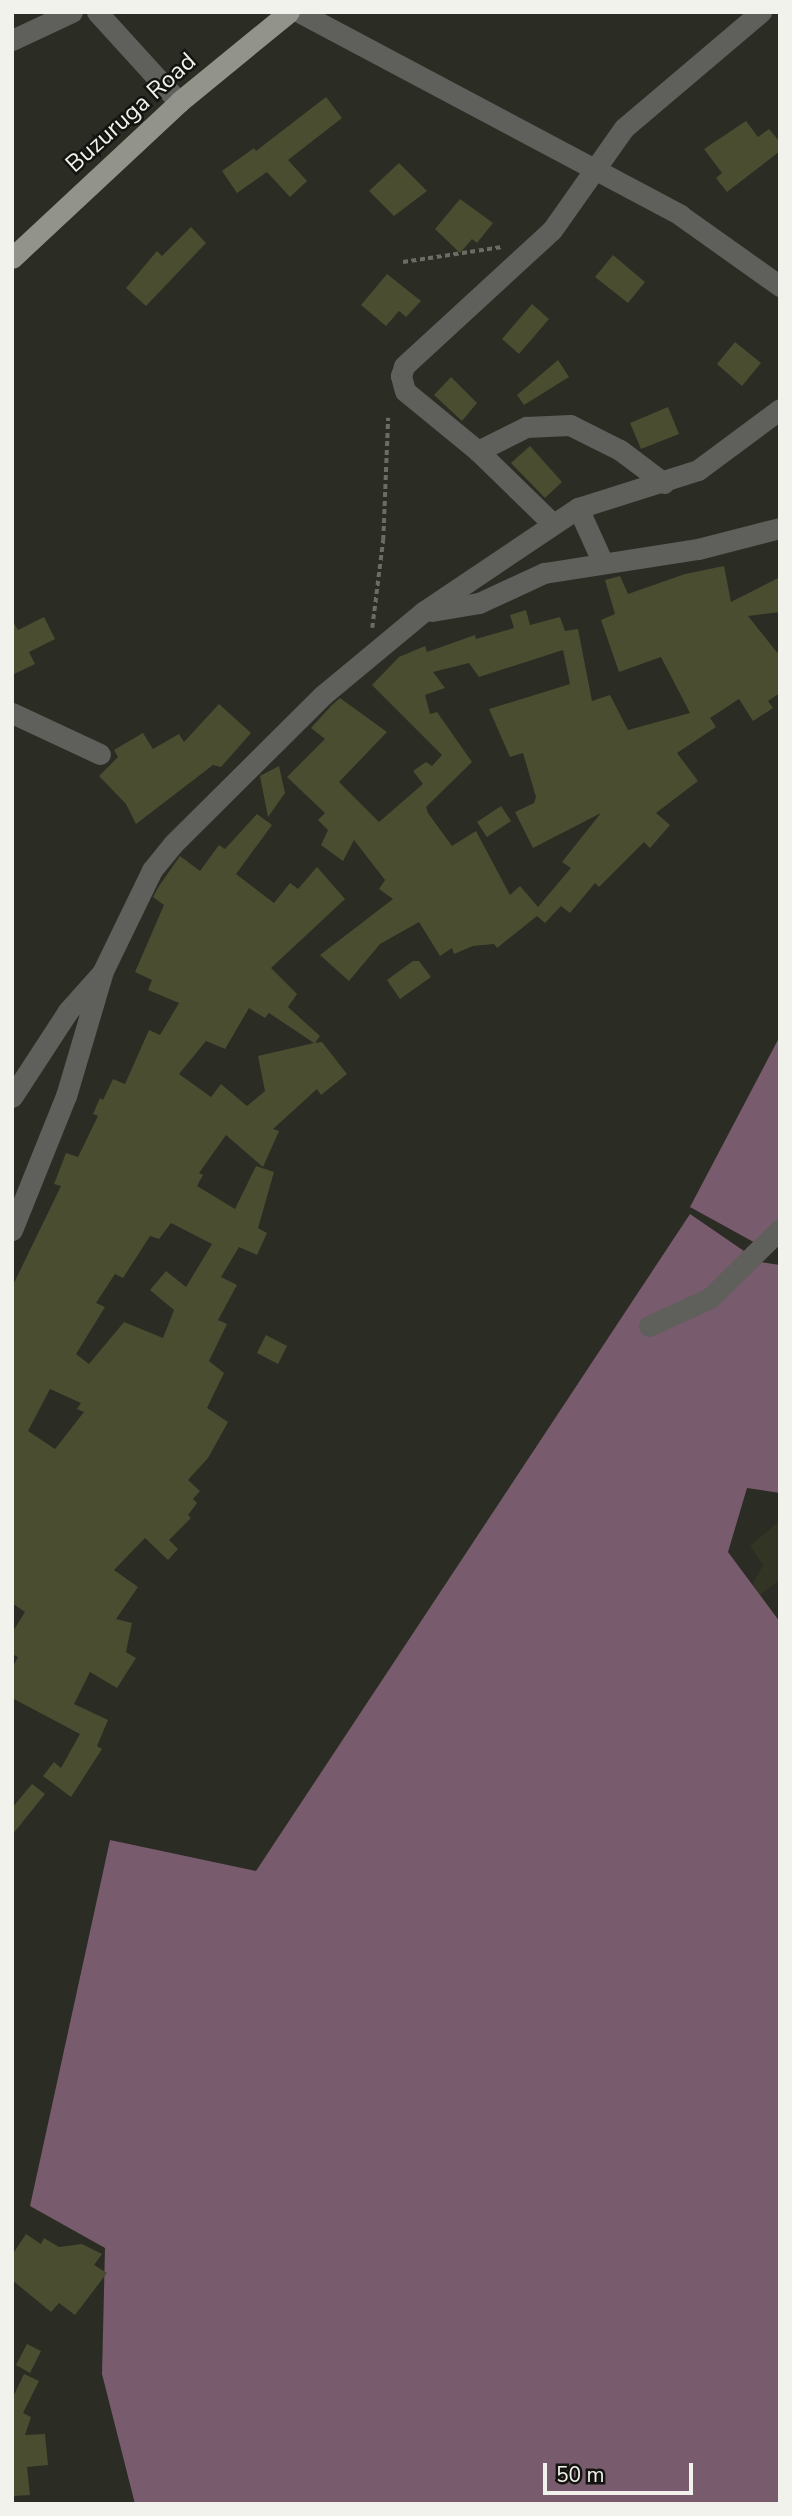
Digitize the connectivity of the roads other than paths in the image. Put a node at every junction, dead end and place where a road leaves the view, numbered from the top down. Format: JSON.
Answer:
{"nodes":[{"id":1,"x":72,"y":12,"type":"edge"},
{"id":2,"x":97,"y":12,"type":"edge"},
{"id":3,"x":289,"y":12,"type":"edge"},
{"id":4,"x":299,"y":12,"type":"edge"},
{"id":5,"x":761,"y":12,"type":"edge"},
{"id":6,"x":12,"y":40,"type":"edge"},
{"id":7,"x":179,"y":102,"type":"junction"},
{"id":8,"x":594,"y":170,"type":"junction"},
{"id":9,"x":12,"y":258,"type":"edge"},
{"id":10,"x":780,"y":286,"type":"edge"},
{"id":11,"x":780,"y":409,"type":"edge"},
{"id":12,"x":478,"y":451,"type":"junction"},
{"id":13,"x":664,"y":483,"type":"junction"},
{"id":14,"x":579,"y":508,"type":"junction"},
{"id":15,"x":553,"y":524,"type":"junction"},
{"id":16,"x":780,"y":528,"type":"edge"},
{"id":17,"x":602,"y":561,"type":"junction"},
{"id":18,"x":423,"y":612,"type":"junction"},
{"id":19,"x":12,"y":713,"type":"edge"},
{"id":20,"x":100,"y":754,"type":"dead end"},
{"id":21,"x":103,"y":971,"type":"junction"},
{"id":22,"x":12,"y":1097,"type":"edge"},
{"id":23,"x":780,"y":1229,"type":"edge"},
{"id":24,"x":12,"y":1230,"type":"edge"},
{"id":25,"x":649,"y":1326,"type":"dead end"}],
"edges":[{"from":1,"to":6,"type":"street"},
{"from":2,"to":7,"type":"street"},
{"from":3,"to":7,"type":"main road","name":"Buzuruga Road"},
{"from":4,"to":8,"type":"street"},
{"from":5,"to":8,"type":"street"},
{"from":7,"to":9,"type":"main road","name":"Buzuruga Road"},
{"from":8,"to":10,"type":"street"},
{"from":8,"to":12,"type":"street"},
{"from":11,"to":13,"type":"street"},
{"from":12,"to":13,"type":"street"},
{"from":12,"to":15,"type":"street"},
{"from":13,"to":14,"type":"street"},
{"from":14,"to":15,"type":"street"},
{"from":14,"to":17,"type":"street"},
{"from":15,"to":18,"type":"street"},
{"from":16,"to":17,"type":"street"},
{"from":17,"to":18,"type":"street"},
{"from":18,"to":21,"type":"street"},
{"from":19,"to":20,"type":"street"},
{"from":21,"to":22,"type":"street"},
{"from":21,"to":24,"type":"street"},
{"from":23,"to":25,"type":"street"}]}
